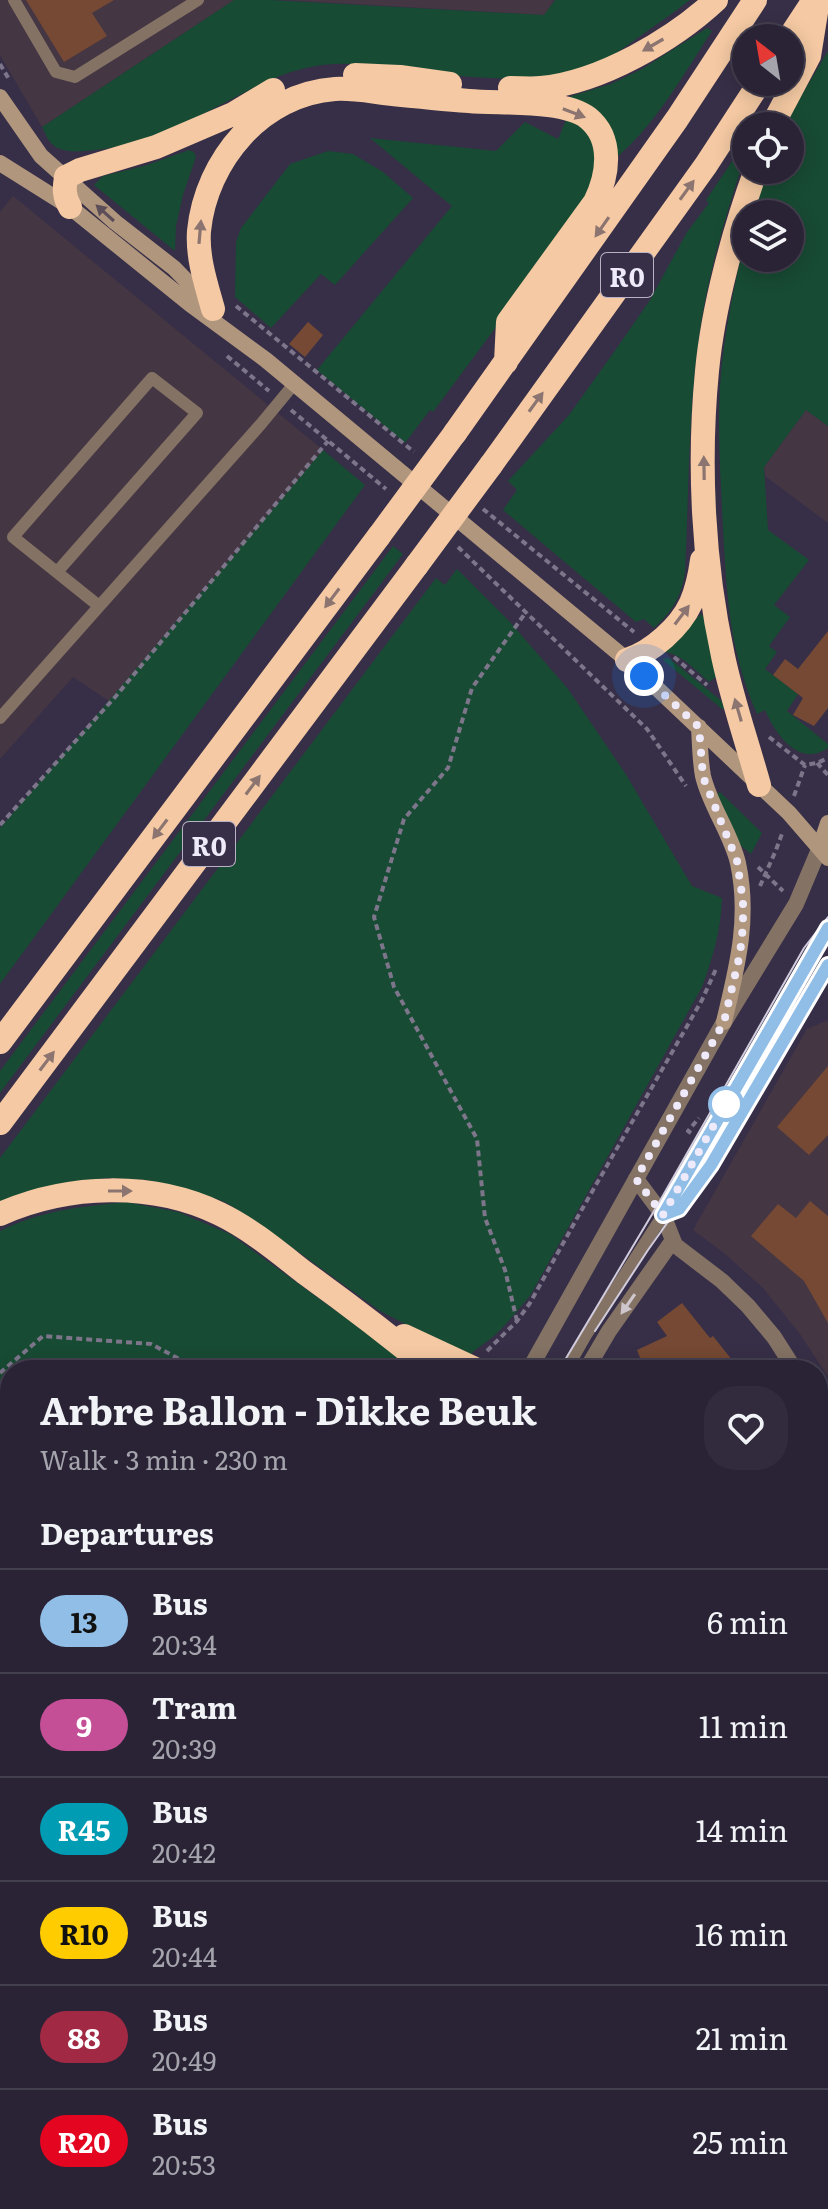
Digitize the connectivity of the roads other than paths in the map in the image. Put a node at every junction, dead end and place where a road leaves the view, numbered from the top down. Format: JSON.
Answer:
{"nodes":[{"id":1,"x":14,"y":0,"type":"edge"},
{"id":2,"x":198,"y":0,"type":"edge"},
{"id":3,"x":716,"y":0,"type":"edge"},
{"id":4,"x":755,"y":0,"type":"edge"},
{"id":5,"x":816,"y":0,"type":"edge"},
{"id":6,"x":799,"y":24,"type":"edge"},
{"id":7,"x":751,"y":96,"type":"edge"},
{"id":8,"x":0,"y":97,"type":"edge"},
{"id":9,"x":779,"y":112,"type":"edge"},
{"id":10,"x":0,"y":163,"type":"edge"},
{"id":11,"x":66,"y":177,"type":"junction"},
{"id":12,"x":752,"y":184,"type":"edge"},
{"id":13,"x":70,"y":207,"type":"junction"},
{"id":14,"x":213,"y":309,"type":"junction"},
{"id":15,"x":266,"y":360,"type":"junction"},
{"id":16,"x":506,"y":362,"type":"junction"},
{"id":17,"x":294,"y":384,"type":"junction"},
{"id":18,"x":705,"y":546,"type":"junction"},
{"id":19,"x":57,"y":572,"type":"junction"},
{"id":20,"x":99,"y":606,"type":"junction"},
{"id":21,"x":627,"y":660,"type":"junction"},
{"id":22,"x":0,"y":718,"type":"edge"},
{"id":23,"x":699,"y":727,"type":"junction"},
{"id":24,"x":759,"y":785,"type":"junction"},
{"id":25,"x":828,"y":823,"type":"edge"},
{"id":26,"x":826,"y":852,"type":"edge"},
{"id":27,"x":828,"y":865,"type":"edge"},
{"id":28,"x":828,"y":928,"type":"edge"},
{"id":29,"x":828,"y":965,"type":"edge"},
{"id":30,"x":724,"y":1022,"type":"junction"},
{"id":31,"x":0,"y":1042,"type":"edge"},
{"id":32,"x":0,"y":1123,"type":"edge"},
{"id":33,"x":636,"y":1179,"type":"junction"},
{"id":34,"x":0,"y":1214,"type":"edge"},
{"id":35,"x":663,"y":1215,"type":"junction"},
{"id":36,"x":673,"y":1240,"type":"junction"},
{"id":37,"x":373,"y":1322,"type":"junction"},
{"id":38,"x":419,"y":1360,"type":"edge"},
{"id":39,"x":465,"y":1360,"type":"edge"},
{"id":40,"x":535,"y":1360,"type":"edge"},
{"id":41,"x":572,"y":1360,"type":"edge"},
{"id":42,"x":592,"y":1360,"type":"edge"},
{"id":43,"x":789,"y":1360,"type":"edge"}],
"edges":[{"from":1,"to":2,"type":"lane"},
{"from":3,"to":11,"type":"highway","one_way":true},
{"from":4,"to":16,"type":"highway","number":"R0","one_way":true},
{"from":5,"to":6,"type":"highway"},
{"from":5,"to":9,"type":"highway"},
{"from":32,"to":7,"type":"highway","number":"R0","one_way":true,"bridge":true},
{"from":8,"to":11,"type":"main road"},
{"from":10,"to":13,"type":"main road"},
{"from":11,"to":13,"type":"highway"},
{"from":14,"to":11,"type":"main road","one_way":true},
{"from":18,"to":12,"type":"highway","one_way":true},
{"from":13,"to":15,"type":"main road"},
{"from":14,"to":15,"type":"main road"},
{"from":14,"to":16,"type":"highway","one_way":true},
{"from":15,"to":17,"type":"main road"},
{"from":16,"to":31,"type":"highway","number":"R0","one_way":true,"bridge":true},
{"from":17,"to":20,"type":"lane"},
{"from":17,"to":21,"type":"main road"},
{"from":21,"to":18,"type":"highway","one_way":true},
{"from":24,"to":18,"type":"highway","one_way":true},
{"from":19,"to":19,"type":"lane"},
{"from":19,"to":20,"type":"lane"},
{"from":20,"to":22,"type":"lane"},
{"from":21,"to":23,"type":"main road"},
{"from":23,"to":24,"type":"main road"},
{"from":23,"to":30,"type":"main road"},
{"from":24,"to":26,"type":"main road"},
{"from":25,"to":26,"type":"main road"},
{"from":26,"to":27,"type":"lane"},
{"from":26,"to":30,"type":"street"},
{"from":28,"to":35,"type":"lane"},
{"from":29,"to":35,"type":"lane"},
{"from":30,"to":33,"type":"street"},
{"from":33,"to":35,"type":"street"},
{"from":33,"to":40,"type":"street"},
{"from":34,"to":37,"type":"highway","one_way":true},
{"from":35,"to":36,"type":"street"},
{"from":35,"to":41,"type":"lane"},
{"from":36,"to":42,"type":"street","one_way":true},
{"from":36,"to":43,"type":"street"},
{"from":37,"to":38,"type":"highway"},
{"from":37,"to":39,"type":"highway"}]}
